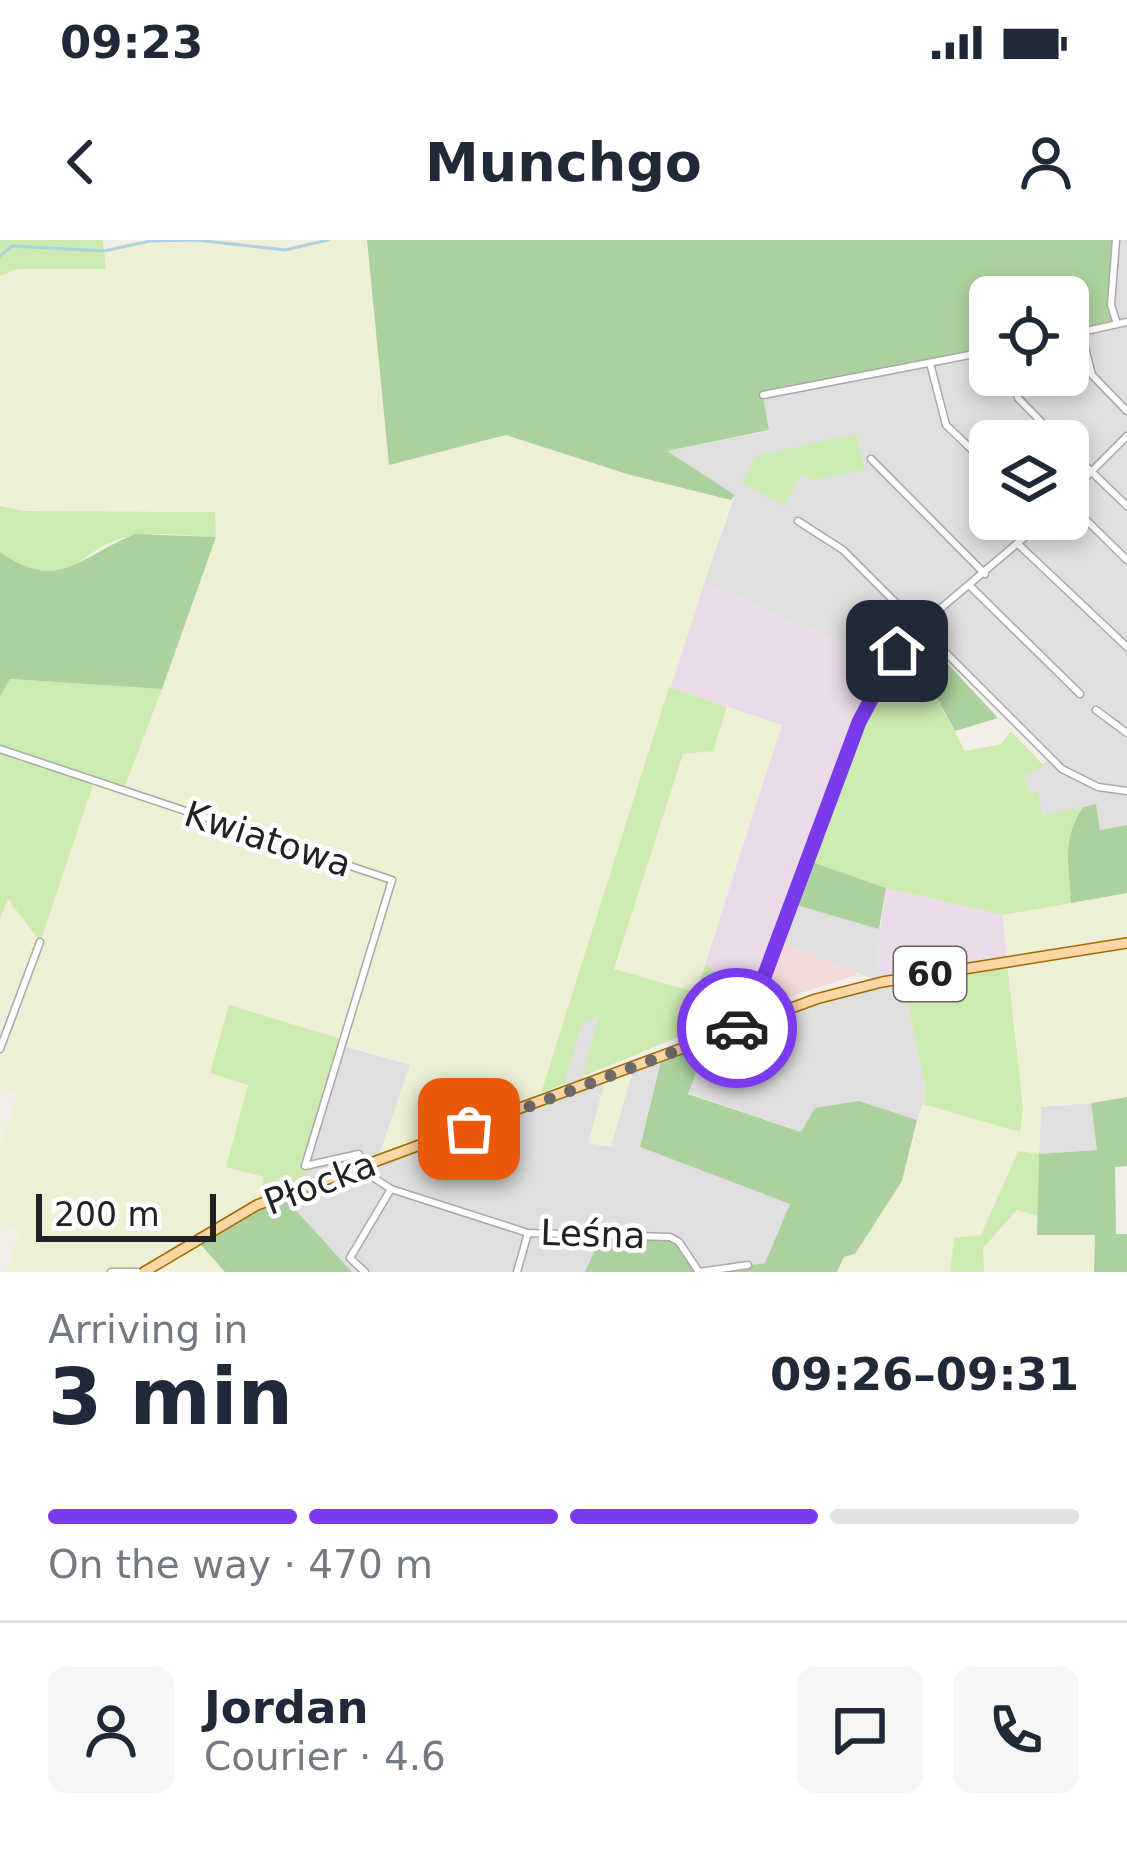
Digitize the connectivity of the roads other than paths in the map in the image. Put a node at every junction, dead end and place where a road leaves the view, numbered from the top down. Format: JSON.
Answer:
{"nodes":[{"id":1,"x":1116,"y":240,"type":"edge"},
{"id":2,"x":1127,"y":322,"type":"edge"},
{"id":3,"x":1117,"y":324,"type":"junction"},
{"id":4,"x":1089,"y":330,"type":"edge"},
{"id":5,"x":969,"y":355,"type":"edge"},
{"id":6,"x":930,"y":363,"type":"junction"},
{"id":7,"x":1089,"y":363,"type":"edge"},
{"id":8,"x":763,"y":395,"type":"dead end"},
{"id":9,"x":1017,"y":396,"type":"edge"},
{"id":10,"x":1127,"y":412,"type":"edge"},
{"id":11,"x":1039,"y":420,"type":"edge"},
{"id":12,"x":1127,"y":436,"type":"edge"},
{"id":13,"x":1120,"y":443,"type":"junction"},
{"id":14,"x":969,"y":447,"type":"edge"},
{"id":15,"x":1127,"y":450,"type":"edge"},
{"id":16,"x":872,"y":458,"type":"dead end"},
{"id":17,"x":1089,"y":469,"type":"edge"},
{"id":18,"x":1092,"y":472,"type":"junction"},
{"id":19,"x":1089,"y":475,"type":"edge"},
{"id":20,"x":1127,"y":506,"type":"edge"},
{"id":21,"x":798,"y":520,"type":"dead end"},
{"id":22,"x":1089,"y":521,"type":"edge"},
{"id":23,"x":1024,"y":540,"type":"edge"},
{"id":24,"x":1019,"y":545,"type":"junction"},
{"id":25,"x":1127,"y":560,"type":"edge"},
{"id":26,"x":985,"y":574,"type":"junction"},
{"id":27,"x":970,"y":586,"type":"junction"},
{"id":28,"x":920,"y":626,"type":"junction"},
{"id":29,"x":1127,"y":647,"type":"edge"},
{"id":30,"x":1080,"y":694,"type":"dead end"},
{"id":31,"x":1096,"y":710,"type":"dead end"},
{"id":32,"x":1127,"y":733,"type":"edge"},
{"id":33,"x":0,"y":749,"type":"edge"},
{"id":34,"x":1127,"y":791,"type":"edge"},
{"id":35,"x":40,"y":942,"type":"dead end"},
{"id":36,"x":1127,"y":943,"type":"edge"},
{"id":37,"x":758,"y":1020,"type":"junction"},
{"id":38,"x":0,"y":1049,"type":"edge"},
{"id":39,"x":365,"y":1165,"type":"junction"},
{"id":40,"x":391,"y":1189,"type":"junction"},
{"id":41,"x":528,"y":1233,"type":"junction"},
{"id":42,"x":748,"y":1265,"type":"dead end"},
{"id":43,"x":111,"y":1272,"type":"edge"},
{"id":44,"x":141,"y":1272,"type":"edge"},
{"id":45,"x":365,"y":1272,"type":"edge"},
{"id":46,"x":517,"y":1272,"type":"edge"}],
"edges":[{"from":1,"to":3,"type":"street"},
{"from":2,"to":3,"type":"street"},
{"from":3,"to":4,"type":"street"},
{"from":5,"to":6,"type":"street"},
{"from":6,"to":8,"type":"street"},
{"from":6,"to":14,"type":"street"},
{"from":7,"to":10,"type":"street"},
{"from":9,"to":11,"type":"street"},
{"from":12,"to":13,"type":"street"},
{"from":13,"to":15,"type":"street"},
{"from":13,"to":18,"type":"street"},
{"from":16,"to":26,"type":"street"},
{"from":17,"to":18,"type":"street"},
{"from":18,"to":19,"type":"street"},
{"from":18,"to":20,"type":"street"},
{"from":21,"to":28,"type":"street"},
{"from":22,"to":25,"type":"street"},
{"from":23,"to":24,"type":"street"},
{"from":24,"to":26,"type":"street"},
{"from":24,"to":29,"type":"street"},
{"from":26,"to":27,"type":"street"},
{"from":27,"to":28,"type":"street"},
{"from":27,"to":30,"type":"street"},
{"from":28,"to":34,"type":"street"},
{"from":28,"to":37,"type":"street"},
{"from":31,"to":32,"type":"street"},
{"from":33,"to":39,"type":"street","name":"Kwiatowa"},
{"from":35,"to":38,"type":"street"},
{"from":36,"to":37,"type":"main road","name":"Płocka","number":"60"},
{"from":37,"to":39,"type":"main road","name":"Płocka","number":"60"},
{"from":39,"to":40,"type":"street","name":"Leśna"},
{"from":39,"to":44,"type":"main road","name":"Płocka","number":"60"},
{"from":40,"to":41,"type":"street","name":"Leśna"},
{"from":40,"to":45,"type":"street"},
{"from":41,"to":42,"type":"street","name":"Leśna"},
{"from":41,"to":46,"type":"street"},
{"from":43,"to":44,"type":"street"}]}
